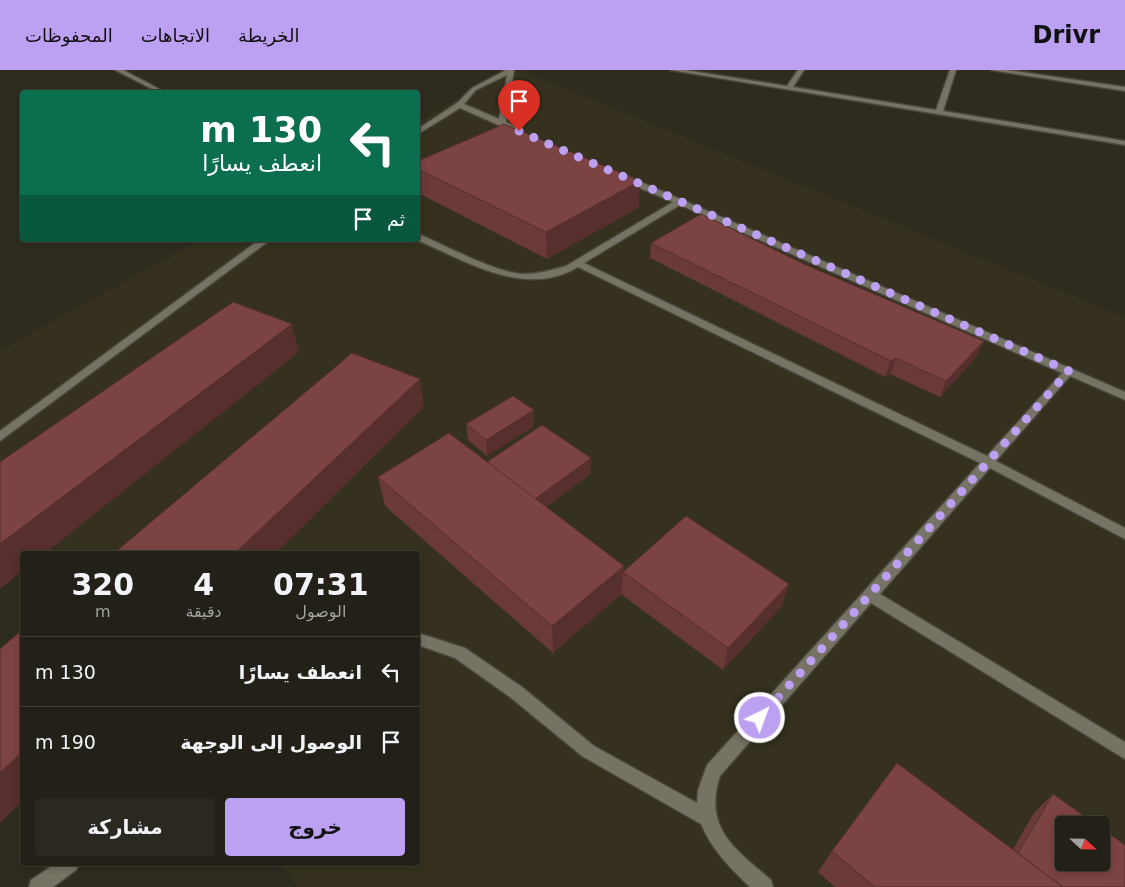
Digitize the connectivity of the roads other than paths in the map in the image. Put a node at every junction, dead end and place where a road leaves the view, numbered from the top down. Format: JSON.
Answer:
{"nodes":[{"id":1,"x":118,"y":70,"type":"edge"},
{"id":2,"x":511,"y":70,"type":"edge"},
{"id":3,"x":673,"y":70,"type":"edge"},
{"id":4,"x":801,"y":70,"type":"edge"},
{"id":5,"x":954,"y":70,"type":"edge"},
{"id":6,"x":994,"y":70,"type":"edge"},
{"id":7,"x":1125,"y":88,"type":"edge"},
{"id":8,"x":789,"y":89,"type":"junction"},
{"id":9,"x":158,"y":90,"type":"edge"},
{"id":10,"x":460,"y":105,"type":"junction"},
{"id":11,"x":939,"y":113,"type":"junction"},
{"id":12,"x":420,"y":120,"type":"edge"},
{"id":13,"x":435,"y":121,"type":"junction"},
{"id":14,"x":502,"y":123,"type":"junction"},
{"id":15,"x":420,"y":131,"type":"edge"},
{"id":16,"x":528,"y":135,"type":"edge"},
{"id":17,"x":1125,"y":143,"type":"edge"},
{"id":18,"x":617,"y":174,"type":"edge"},
{"id":19,"x":679,"y":202,"type":"junction"},
{"id":20,"x":420,"y":238,"type":"edge"},
{"id":21,"x":262,"y":242,"type":"edge"},
{"id":22,"x":577,"y":263,"type":"junction"},
{"id":23,"x":1069,"y":371,"type":"junction"},
{"id":24,"x":1125,"y":396,"type":"edge"},
{"id":25,"x":0,"y":437,"type":"edge"},
{"id":26,"x":989,"y":462,"type":"junction"},
{"id":27,"x":1125,"y":534,"type":"edge"},
{"id":28,"x":870,"y":595,"type":"junction"},
{"id":29,"x":420,"y":641,"type":"edge"},
{"id":30,"x":1125,"y":751,"type":"edge"},
{"id":31,"x":707,"y":818,"type":"junction"},
{"id":32,"x":67,"y":866,"type":"edge"},
{"id":33,"x":38,"y":887,"type":"edge"},
{"id":34,"x":764,"y":887,"type":"edge"}],
"edges":[{"from":1,"to":9,"type":"street"},
{"from":2,"to":10,"type":"street"},
{"from":2,"to":14,"type":"street"},
{"from":3,"to":8,"type":"street"},
{"from":4,"to":8,"type":"street"},
{"from":5,"to":11,"type":"street"},
{"from":6,"to":7,"type":"street"},
{"from":8,"to":11,"type":"street"},
{"from":10,"to":13,"type":"street"},
{"from":10,"to":14,"type":"street"},
{"from":11,"to":17,"type":"street"},
{"from":12,"to":13,"type":"street"},
{"from":13,"to":15,"type":"street"},
{"from":14,"to":16,"type":"street"},
{"from":18,"to":19,"type":"street"},
{"from":19,"to":22,"type":"street"},
{"from":19,"to":23,"type":"street"},
{"from":20,"to":22,"type":"street"},
{"from":21,"to":25,"type":"street"},
{"from":22,"to":26,"type":"street"},
{"from":23,"to":24,"type":"street"},
{"from":23,"to":26,"type":"street"},
{"from":26,"to":27,"type":"street"},
{"from":26,"to":28,"type":"street"},
{"from":28,"to":30,"type":"street"},
{"from":28,"to":31,"type":"street"},
{"from":29,"to":31,"type":"street"},
{"from":31,"to":34,"type":"street"},
{"from":32,"to":33,"type":"street"}]}
